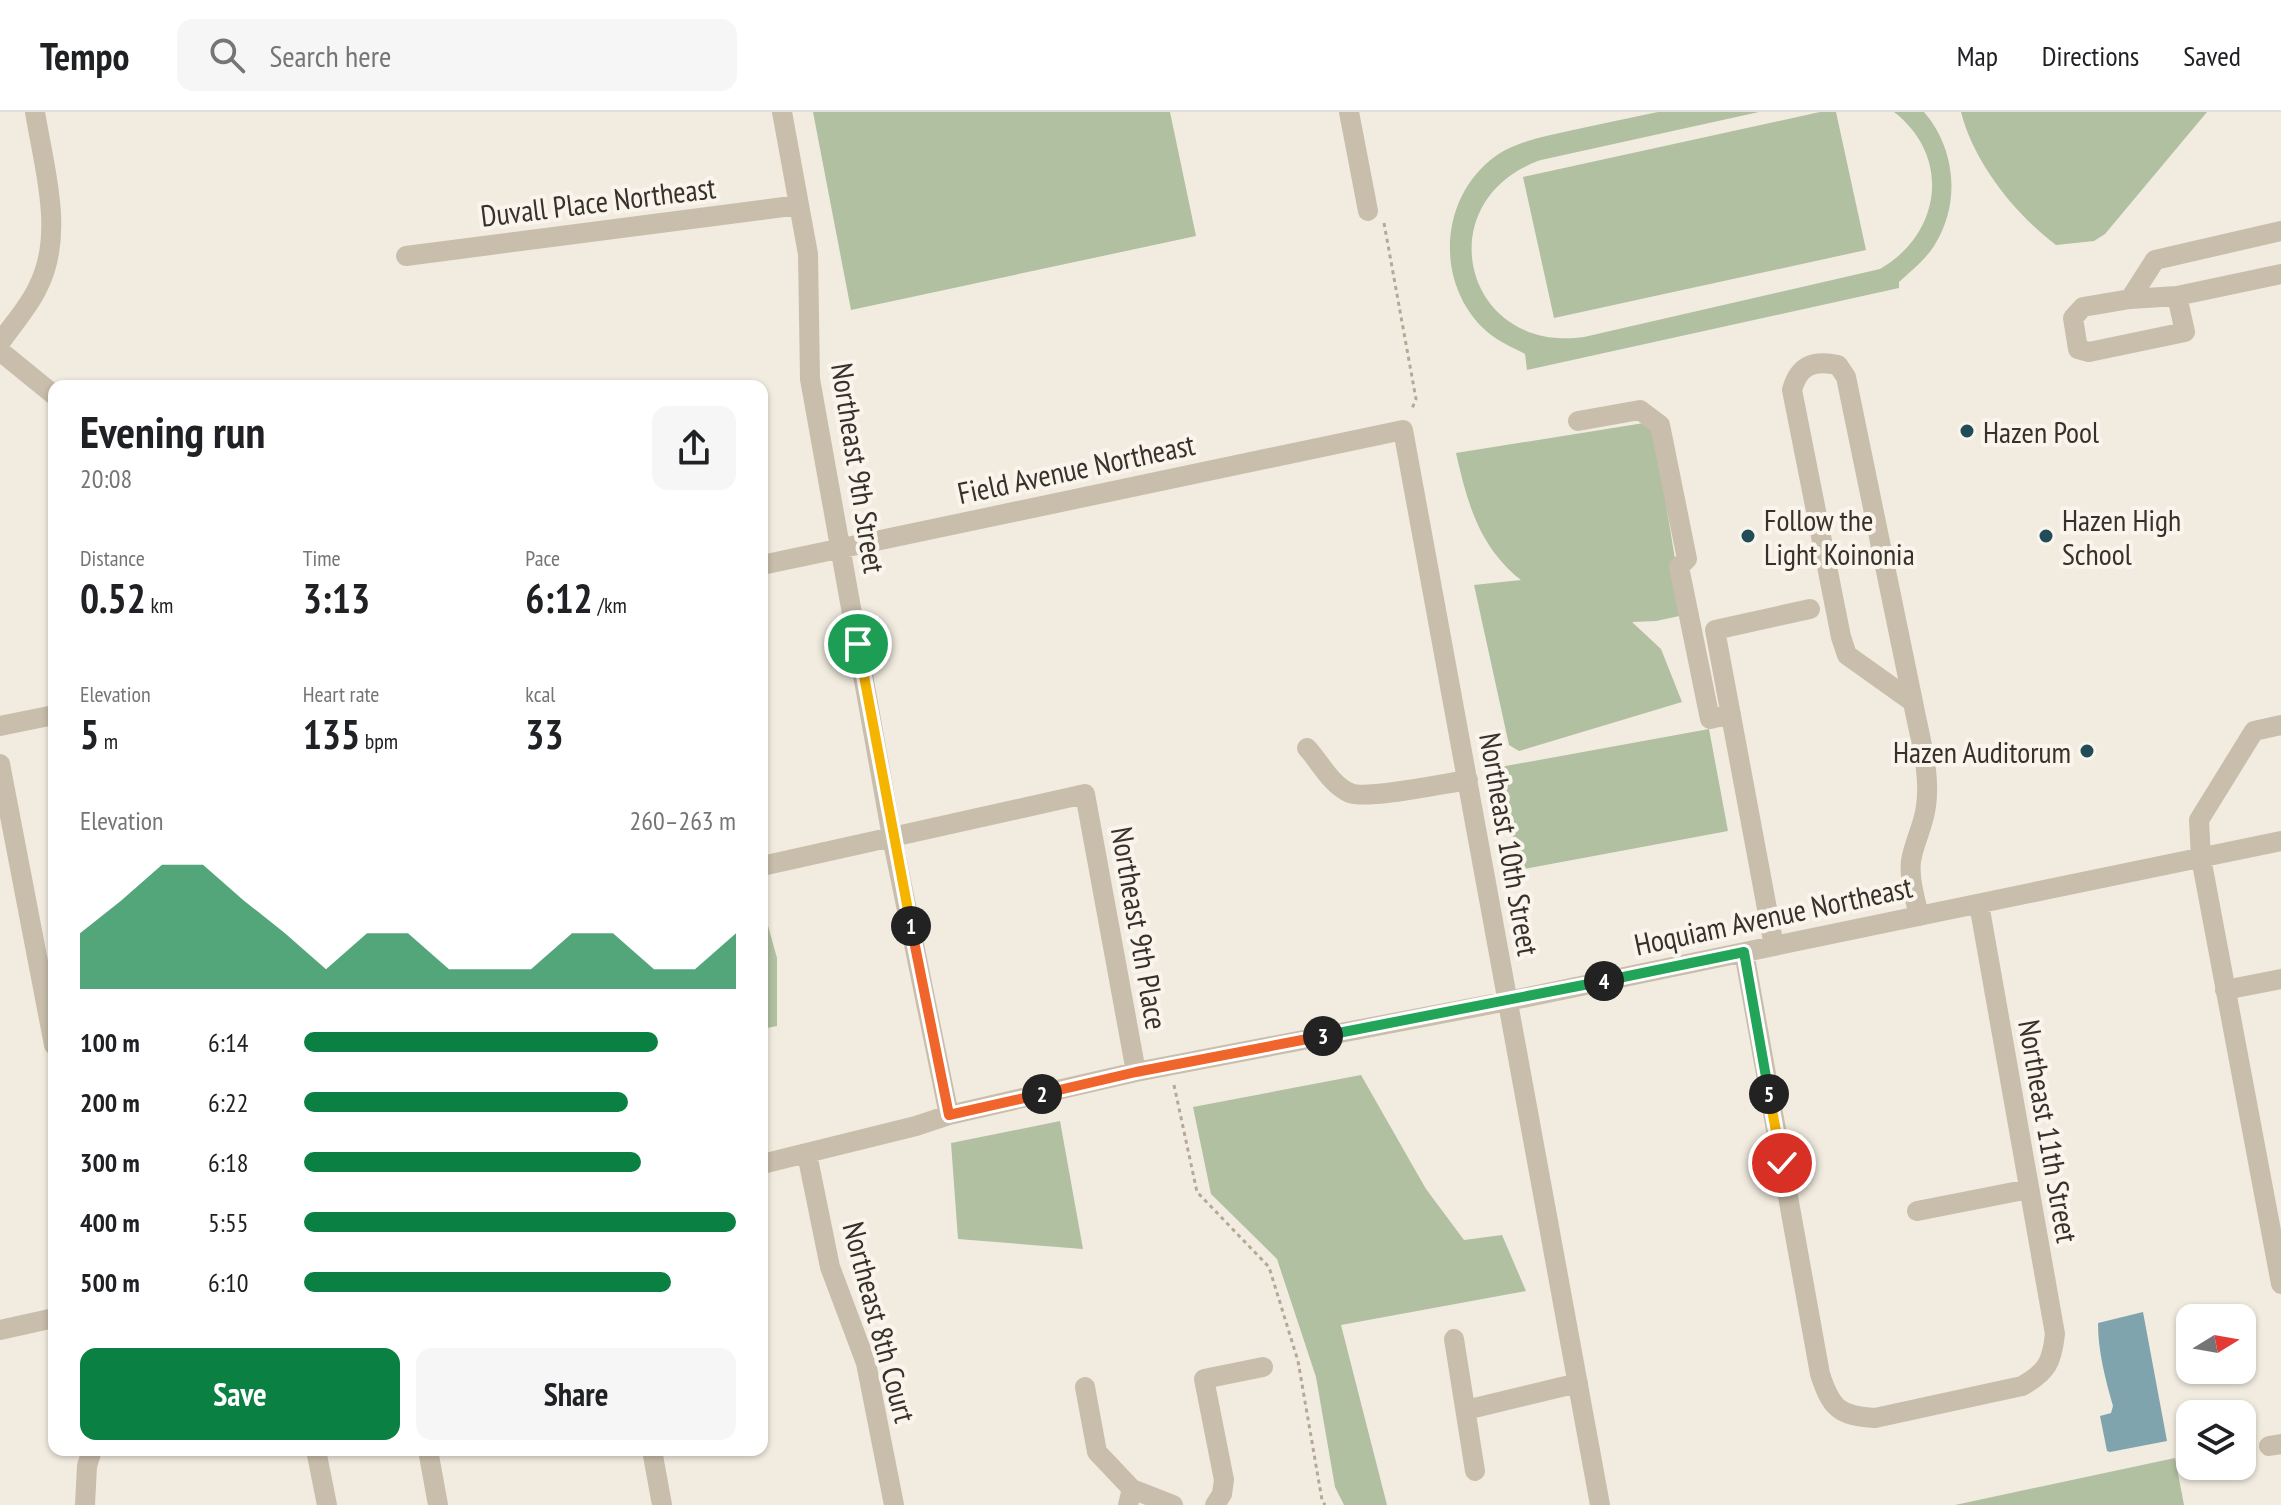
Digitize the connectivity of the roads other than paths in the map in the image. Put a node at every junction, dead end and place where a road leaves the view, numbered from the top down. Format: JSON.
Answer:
{"nodes":[{"id":1,"x":35,"y":112,"type":"edge"},
{"id":2,"x":782,"y":112,"type":"edge"},
{"id":3,"x":1349,"y":112,"type":"edge"},
{"id":4,"x":799,"y":205,"type":"junction"},
{"id":5,"x":1368,"y":211,"type":"road end"},
{"id":6,"x":2281,"y":231,"type":"edge"},
{"id":7,"x":406,"y":256,"type":"dead end"},
{"id":8,"x":2281,"y":274,"type":"edge"},
{"id":9,"x":2177,"y":296,"type":"junction"},
{"id":10,"x":2130,"y":299,"type":"junction"},
{"id":11,"x":0,"y":343,"type":"edge"},
{"id":12,"x":0,"y":351,"type":"edge"},
{"id":13,"x":48,"y":390,"type":"edge"},
{"id":14,"x":1578,"y":421,"type":"dead end"},
{"id":15,"x":1403,"y":430,"type":"joint"},
{"id":16,"x":841,"y":548,"type":"junction"},
{"id":17,"x":768,"y":564,"type":"edge"},
{"id":18,"x":1810,"y":609,"type":"dead end"},
{"id":19,"x":1913,"y":702,"type":"junction"},
{"id":20,"x":1731,"y":714,"type":"junction"},
{"id":21,"x":48,"y":716,"type":"edge"},
{"id":22,"x":2281,"y":725,"type":"edge"},
{"id":23,"x":0,"y":726,"type":"edge"},
{"id":24,"x":1307,"y":748,"type":"dead end"},
{"id":25,"x":0,"y":764,"type":"edge"},
{"id":26,"x":1468,"y":780,"type":"junction"},
{"id":27,"x":892,"y":837,"type":"junction"},
{"id":28,"x":2281,"y":841,"type":"edge"},
{"id":29,"x":2201,"y":858,"type":"junction"},
{"id":30,"x":768,"y":865,"type":"edge"},
{"id":31,"x":1979,"y":904,"type":"junction"},
{"id":32,"x":1919,"y":916,"type":"junction"},
{"id":33,"x":1774,"y":946,"type":"junction"},
{"id":34,"x":1744,"y":952,"type":"junction"},
{"id":35,"x":2281,"y":979,"type":"edge"},
{"id":36,"x":2225,"y":990,"type":"junction"},
{"id":37,"x":1508,"y":1001,"type":"junction"},
{"id":38,"x":48,"y":1014,"type":"edge"},
{"id":39,"x":1136,"y":1072,"type":"junction"},
{"id":40,"x":949,"y":1115,"type":"junction"},
{"id":41,"x":807,"y":1154,"type":"junction"},
{"id":42,"x":768,"y":1163,"type":"edge"},
{"id":43,"x":2271,"y":1178,"type":"edge"},
{"id":44,"x":2029,"y":1189,"type":"junction"},
{"id":45,"x":1917,"y":1211,"type":"dead end"},
{"id":46,"x":2281,"y":1284,"type":"edge"},
{"id":47,"x":48,"y":1319,"type":"edge"},
{"id":48,"x":0,"y":1330,"type":"edge"},
{"id":49,"x":1454,"y":1339,"type":"dead end"},
{"id":50,"x":1263,"y":1367,"type":"dead end"},
{"id":51,"x":1578,"y":1383,"type":"junction"},
{"id":52,"x":1085,"y":1387,"type":"dead end"},
{"id":53,"x":1466,"y":1410,"type":"junction"},
{"id":54,"x":90,"y":1456,"type":"edge"},
{"id":55,"x":317,"y":1456,"type":"edge"},
{"id":56,"x":429,"y":1456,"type":"edge"},
{"id":57,"x":653,"y":1456,"type":"edge"},
{"id":58,"x":1475,"y":1471,"type":"dead end"},
{"id":59,"x":1130,"y":1497,"type":"edge"},
{"id":60,"x":85,"y":1505,"type":"edge"},
{"id":61,"x":327,"y":1505,"type":"edge"},
{"id":62,"x":438,"y":1505,"type":"edge"},
{"id":63,"x":662,"y":1505,"type":"edge"},
{"id":64,"x":894,"y":1505,"type":"edge"},
{"id":65,"x":1173,"y":1505,"type":"edge"},
{"id":66,"x":1215,"y":1505,"type":"edge"},
{"id":67,"x":1600,"y":1505,"type":"edge"}],
"edges":[{"from":1,"to":11,"type":"street"},
{"from":2,"to":4,"type":"street","name":"Northeast 9th Street"},
{"from":3,"to":5,"type":"street"},
{"from":4,"to":7,"type":"street","name":"Duvall Place Northeast"},
{"from":4,"to":16,"type":"street","name":"Northeast 9th Street"},
{"from":6,"to":10,"type":"street"},
{"from":8,"to":9,"type":"street"},
{"from":9,"to":10,"type":"street"},
{"from":9,"to":10,"type":"street"},
{"from":12,"to":13,"type":"street"},
{"from":14,"to":20,"type":"street"},
{"from":15,"to":16,"type":"street","name":"Field Avenue Northeast"},
{"from":15,"to":26,"type":"street","name":"Northeast 10th Street"},
{"from":16,"to":17,"type":"street","name":"Field Avenue Northeast"},
{"from":16,"to":27,"type":"street","name":"Northeast 9th Street"},
{"from":18,"to":20,"type":"street"},
{"from":19,"to":19,"type":"street"},
{"from":19,"to":32,"type":"street"},
{"from":20,"to":33,"type":"street"},
{"from":21,"to":23,"type":"street"},
{"from":22,"to":29,"type":"street"},
{"from":24,"to":26,"type":"street"},
{"from":25,"to":38,"type":"street"},
{"from":26,"to":37,"type":"street","name":"Northeast 10th Street"},
{"from":27,"to":30,"type":"street"},
{"from":27,"to":39,"type":"street","name":"Northeast 9th Place"},
{"from":27,"to":40,"type":"street","name":"Northeast 9th Street"},
{"from":28,"to":29,"type":"street","name":"Hoquiam Avenue Northeast"},
{"from":29,"to":31,"type":"street","name":"Hoquiam Avenue Northeast"},
{"from":29,"to":36,"type":"street"},
{"from":31,"to":32,"type":"street","name":"Hoquiam Avenue Northeast"},
{"from":31,"to":44,"type":"street","name":"Northeast 11th Street"},
{"from":32,"to":33,"type":"street","name":"Hoquiam Avenue Northeast"},
{"from":33,"to":34,"type":"street","name":"Hoquiam Avenue Northeast"},
{"from":34,"to":37,"type":"street","name":"Hoquiam Avenue Northeast"},
{"from":34,"to":44,"type":"street","name":"Northeast 11th Street"},
{"from":35,"to":36,"type":"street"},
{"from":36,"to":43,"type":"street"},
{"from":37,"to":39,"type":"street","name":"Hoquiam Avenue Northeast"},
{"from":37,"to":51,"type":"street","name":"Northeast 10th Street"},
{"from":39,"to":40,"type":"street","name":"Hoquiam Avenue Northeast"},
{"from":40,"to":41,"type":"street","name":"Hoquiam Avenue Northeast"},
{"from":41,"to":42,"type":"street","name":"Hoquiam Avenue Northeast"},
{"from":41,"to":64,"type":"street","name":"Northeast 8th Court"},
{"from":43,"to":46,"type":"street"},
{"from":44,"to":45,"type":"street"},
{"from":47,"to":48,"type":"street"},
{"from":49,"to":53,"type":"street"},
{"from":50,"to":66,"type":"street"},
{"from":51,"to":53,"type":"street"},
{"from":51,"to":67,"type":"street","name":"Northeast 10th Street"},
{"from":52,"to":59,"type":"street"},
{"from":53,"to":58,"type":"street"},
{"from":54,"to":60,"type":"street"},
{"from":55,"to":61,"type":"street"},
{"from":56,"to":62,"type":"street"},
{"from":57,"to":63,"type":"street"},
{"from":59,"to":65,"type":"street"}]}
